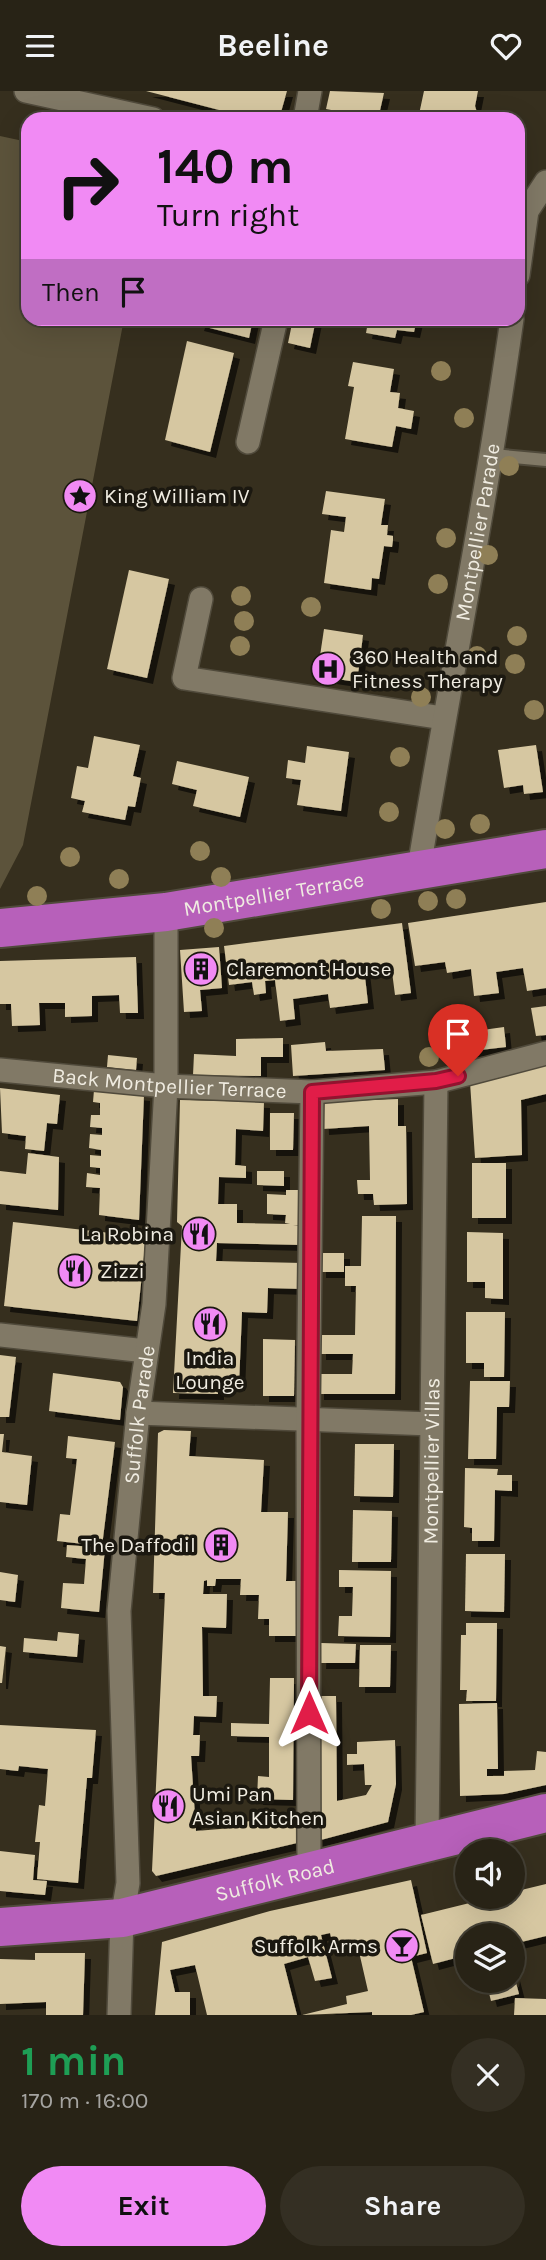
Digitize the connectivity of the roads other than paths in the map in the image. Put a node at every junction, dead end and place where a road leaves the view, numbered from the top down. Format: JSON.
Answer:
{"nodes":[{"id":1,"x":26,"y":91,"type":"edge"},
{"id":2,"x":310,"y":91,"type":"edge"},
{"id":3,"x":121,"y":112,"type":"edge"},
{"id":4,"x":306,"y":112,"type":"edge"},
{"id":5,"x":546,"y":182,"type":"edge"},
{"id":6,"x":525,"y":206,"type":"edge"},
{"id":7,"x":274,"y":326,"type":"edge"},
{"id":8,"x":511,"y":326,"type":"edge"},
{"id":9,"x":248,"y":442,"type":"dead end"},
{"id":10,"x":493,"y":455,"type":"junction"},
{"id":11,"x":546,"y":460,"type":"edge"},
{"id":12,"x":201,"y":599,"type":"dead end"},
{"id":13,"x":443,"y":718,"type":"junction"},
{"id":14,"x":546,"y":849,"type":"edge"},
{"id":15,"x":419,"y":868,"type":"junction"},
{"id":16,"x":166,"y":912,"type":"junction"},
{"id":17,"x":0,"y":928,"type":"edge"},
{"id":18,"x":546,"y":1053,"type":"edge"},
{"id":19,"x":0,"y":1070,"type":"edge"},
{"id":20,"x":436,"y":1081,"type":"junction"},
{"id":21,"x":166,"y":1086,"type":"junction"},
{"id":22,"x":312,"y":1092,"type":"junction"},
{"id":23,"x":0,"y":1335,"type":"edge"},
{"id":24,"x":146,"y":1351,"type":"junction"},
{"id":25,"x":138,"y":1413,"type":"junction"},
{"id":26,"x":308,"y":1421,"type":"junction"},
{"id":27,"x":431,"y":1424,"type":"junction"},
{"id":28,"x":546,"y":1813,"type":"edge"},
{"id":29,"x":427,"y":1843,"type":"junction"},
{"id":30,"x":309,"y":1872,"type":"junction"},
{"id":31,"x":122,"y":1918,"type":"junction"},
{"id":32,"x":0,"y":1927,"type":"edge"},
{"id":33,"x":119,"y":2015,"type":"edge"}],
"edges":[{"from":1,"to":3,"type":"street"},
{"from":2,"to":4,"type":"street"},
{"from":5,"to":6,"type":"street"},
{"from":7,"to":9,"type":"street"},
{"from":8,"to":10,"type":"street","name":"Montpellier Parade"},
{"from":10,"to":11,"type":"lane"},
{"from":10,"to":13,"type":"street","name":"Montpellier Parade"},
{"from":12,"to":13,"type":"street"},
{"from":13,"to":15,"type":"street","name":"Montpellier Parade"},
{"from":14,"to":15,"type":"highway","name":"Montpellier Terrace"},
{"from":15,"to":16,"type":"highway","name":"Montpellier Terrace"},
{"from":16,"to":17,"type":"highway","name":"Montpellier Terrace"},
{"from":16,"to":21,"type":"street","name":"Suffolk Parade"},
{"from":18,"to":20,"type":"street","name":"Back Montpellier Terrace"},
{"from":19,"to":21,"type":"street","name":"Back Montpellier Terrace"},
{"from":20,"to":22,"type":"street","name":"Back Montpellier Terrace"},
{"from":20,"to":27,"type":"street","name":"Montpellier Villas"},
{"from":21,"to":22,"type":"street","name":"Back Montpellier Terrace"},
{"from":21,"to":24,"type":"street","name":"Suffolk Parade"},
{"from":22,"to":26,"type":"street"},
{"from":23,"to":24,"type":"street"},
{"from":24,"to":25,"type":"street","name":"Suffolk Parade"},
{"from":25,"to":26,"type":"street"},
{"from":25,"to":31,"type":"street","name":"Suffolk Parade"},
{"from":26,"to":27,"type":"street"},
{"from":26,"to":30,"type":"street"},
{"from":27,"to":29,"type":"street","name":"Montpellier Villas"},
{"from":28,"to":29,"type":"highway","name":"Suffolk Road"},
{"from":29,"to":30,"type":"highway","name":"Suffolk Road"},
{"from":30,"to":31,"type":"highway","name":"Suffolk Road"},
{"from":31,"to":32,"type":"highway","name":"Suffolk Road"},
{"from":31,"to":33,"type":"street","name":"Suffolk Parade"}]}
